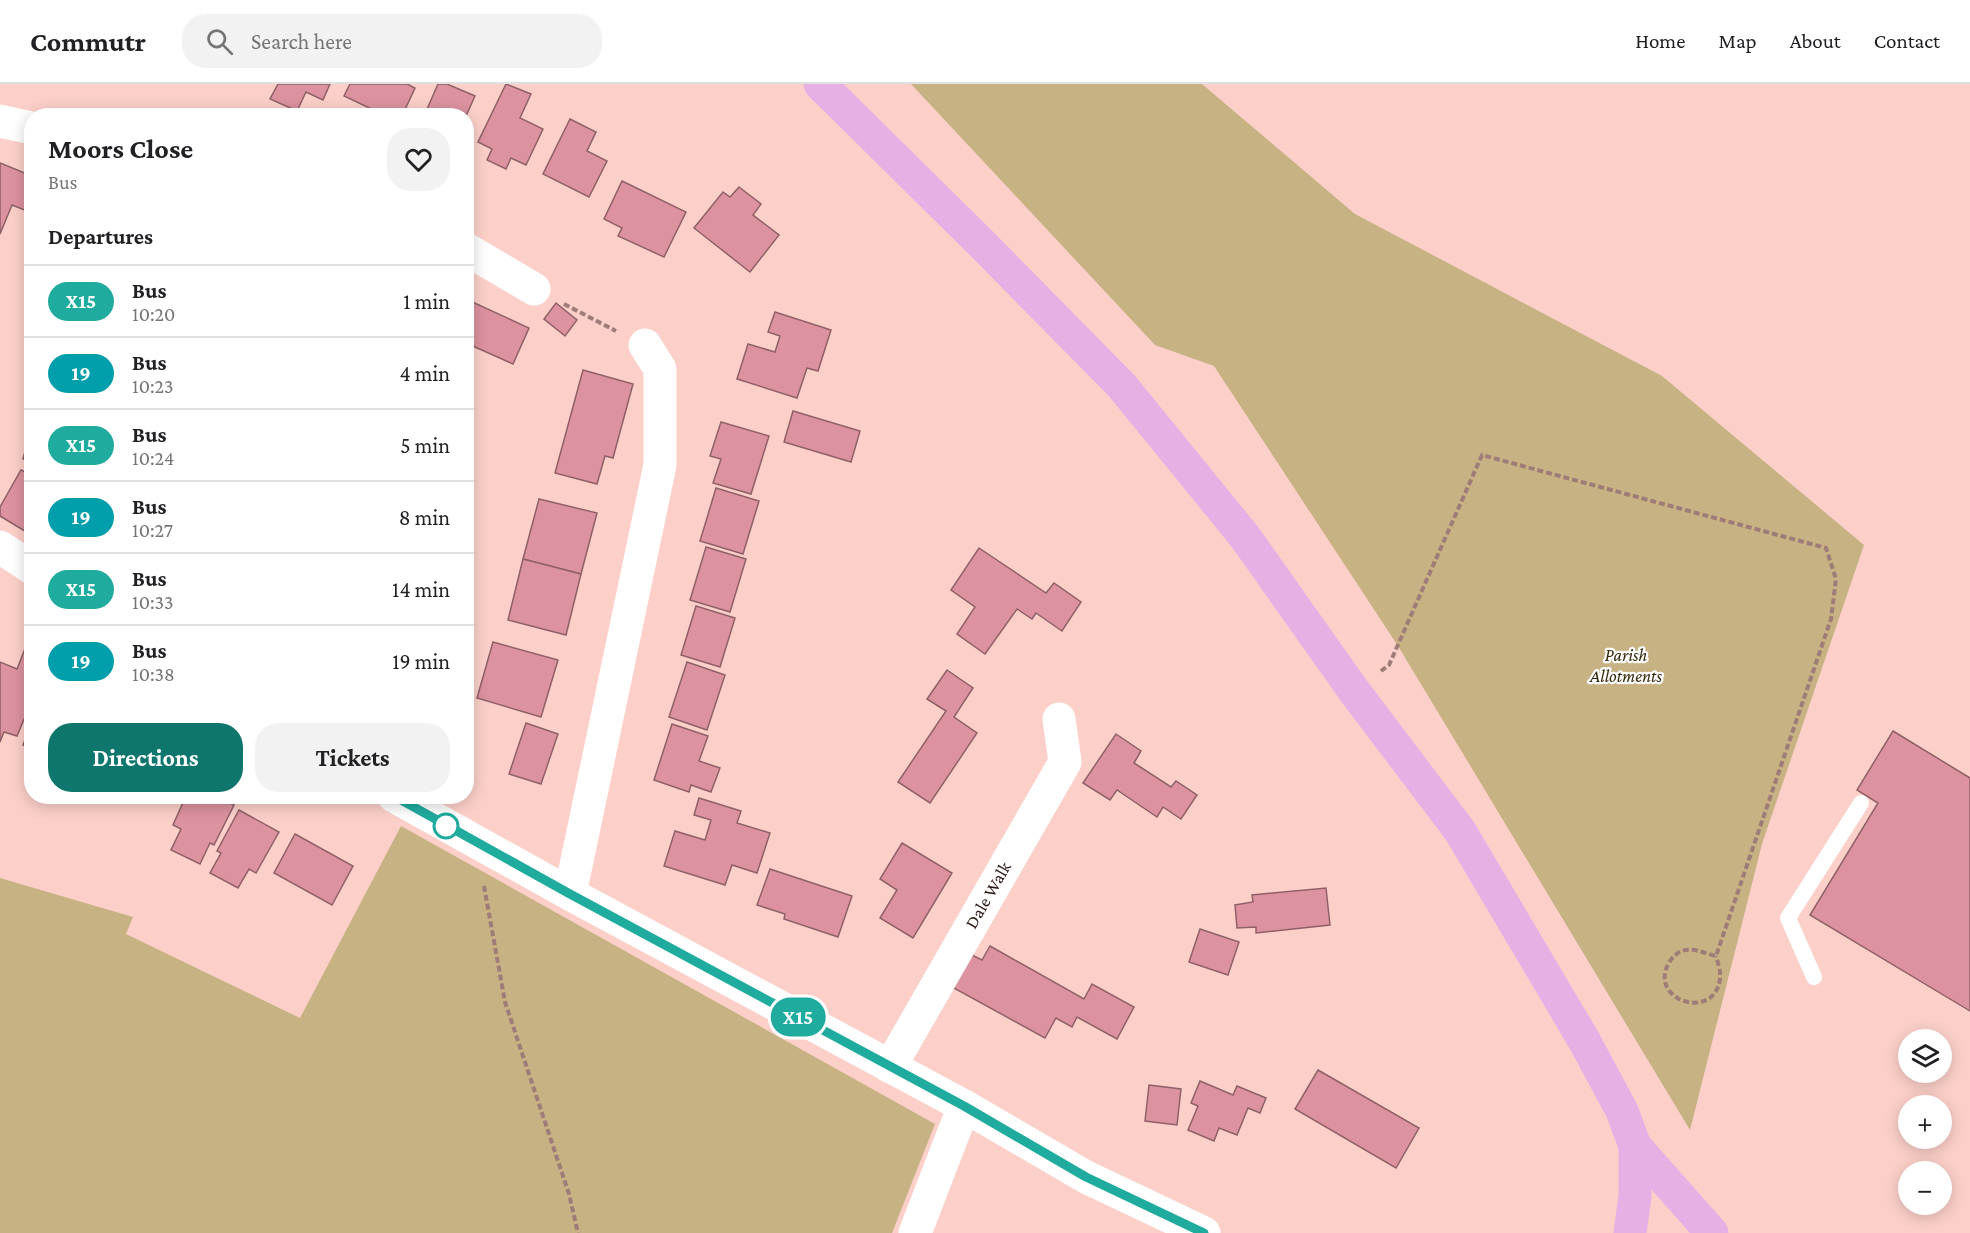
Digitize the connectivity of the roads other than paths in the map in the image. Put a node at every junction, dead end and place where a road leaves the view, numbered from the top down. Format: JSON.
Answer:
{"nodes":[{"id":1,"x":820,"y":84,"type":"edge"},
{"id":2,"x":0,"y":121,"type":"edge"},
{"id":3,"x":24,"y":126,"type":"edge"},
{"id":4,"x":474,"y":254,"type":"edge"},
{"id":5,"x":534,"y":289,"type":"road end"},
{"id":6,"x":645,"y":345,"type":"road end"},
{"id":7,"x":0,"y":547,"type":"edge"},
{"id":8,"x":24,"y":563,"type":"edge"},
{"id":9,"x":1059,"y":718,"type":"dead end"},
{"id":10,"x":409,"y":804,"type":"edge"},
{"id":11,"x":1861,"y":804,"type":"dead end"},
{"id":12,"x":570,"y":894,"type":"junction"},
{"id":13,"x":1814,"y":976,"type":"dead end"},
{"id":14,"x":890,"y":1067,"type":"junction"},
{"id":15,"x":964,"y":1106,"type":"junction"},
{"id":16,"x":1635,"y":1146,"type":"junction"},
{"id":17,"x":915,"y":1233,"type":"edge"},
{"id":18,"x":1204,"y":1233,"type":"edge"},
{"id":19,"x":1630,"y":1233,"type":"edge"},
{"id":20,"x":1712,"y":1233,"type":"edge"}],
"edges":[{"from":1,"to":16,"type":"main road"},
{"from":2,"to":3,"type":"street"},
{"from":4,"to":5,"type":"street"},
{"from":6,"to":12,"type":"street"},
{"from":7,"to":8,"type":"street"},
{"from":9,"to":14,"type":"street","name":"Dale Walk"},
{"from":10,"to":12,"type":"street"},
{"from":11,"to":13,"type":"lane"},
{"from":12,"to":14,"type":"street"},
{"from":14,"to":15,"type":"street"},
{"from":15,"to":17,"type":"street"},
{"from":15,"to":18,"type":"street"},
{"from":16,"to":19,"type":"main road"},
{"from":16,"to":20,"type":"main road"}]}
